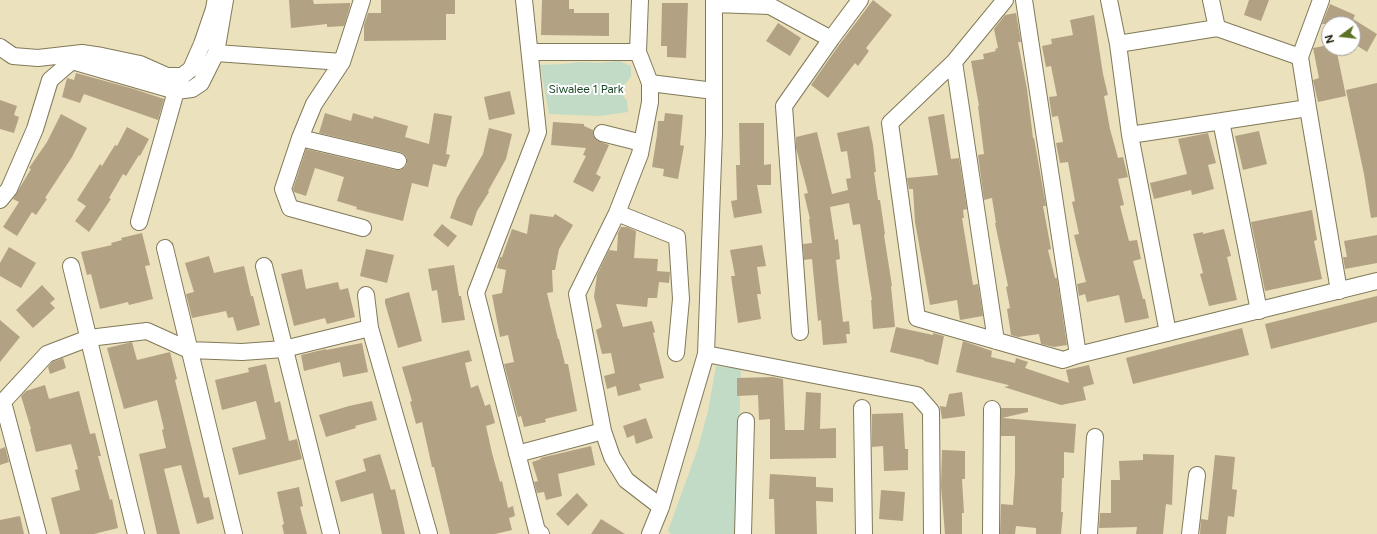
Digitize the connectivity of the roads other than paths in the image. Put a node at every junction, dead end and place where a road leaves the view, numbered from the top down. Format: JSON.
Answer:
{"nodes":[{"id":1,"x":214,"y":0,"type":"edge"},
{"id":2,"x":225,"y":0,"type":"edge"},
{"id":3,"x":362,"y":0,"type":"edge"},
{"id":4,"x":524,"y":0,"type":"edge"},
{"id":5,"x":640,"y":0,"type":"edge"},
{"id":6,"x":860,"y":0,"type":"edge"},
{"id":7,"x":1005,"y":0,"type":"edge"},
{"id":8,"x":1024,"y":0,"type":"edge"},
{"id":9,"x":1109,"y":0,"type":"edge"},
{"id":10,"x":1211,"y":0,"type":"edge"},
{"id":11,"x":1321,"y":0,"type":"edge"},
{"id":12,"x":714,"y":2,"type":"edge"},
{"id":13,"x":1217,"y":28,"type":"junction"},
{"id":14,"x":831,"y":38,"type":"junction"},
{"id":15,"x":1118,"y":44,"type":"junction"},
{"id":16,"x":0,"y":47,"type":"edge"},
{"id":17,"x":530,"y":52,"type":"junction"},
{"id":18,"x":638,"y":52,"type":"junction"},
{"id":19,"x":216,"y":53,"type":"junction"},
{"id":20,"x":1300,"y":57,"type":"junction"},
{"id":21,"x":342,"y":62,"type":"junction"},
{"id":22,"x":954,"y":62,"type":"junction"},
{"id":23,"x":650,"y":82,"type":"junction"},
{"id":24,"x":176,"y":91,"type":"junction"},
{"id":25,"x":714,"y":91,"type":"junction"},
{"id":26,"x":1308,"y":108,"type":"junction"},
{"id":27,"x":1220,"y":121,"type":"junction"},
{"id":28,"x":602,"y":133,"type":"dead end"},
{"id":29,"x":1130,"y":135,"type":"junction"},
{"id":30,"x":300,"y":138,"type":"junction"},
{"id":31,"x":642,"y":143,"type":"junction"},
{"id":32,"x":398,"y":161,"type":"dead end"},
{"id":33,"x":0,"y":200,"type":"edge"},
{"id":34,"x":617,"y":213,"type":"junction"},
{"id":35,"x":139,"y":222,"type":"dead end"},
{"id":36,"x":363,"y":228,"type":"dead end"},
{"id":37,"x":165,"y":248,"type":"dead end"},
{"id":38,"x":71,"y":266,"type":"dead end"},
{"id":39,"x":264,"y":266,"type":"dead end"},
{"id":40,"x":1377,"y":282,"type":"edge"},
{"id":41,"x":1339,"y":291,"type":"junction"},
{"id":42,"x":366,"y":295,"type":"dead end"},
{"id":43,"x":1259,"y":310,"type":"junction"},
{"id":44,"x":370,"y":328,"type":"junction"},
{"id":45,"x":800,"y":332,"type":"dead end"},
{"id":46,"x":1168,"y":333,"type":"junction"},
{"id":47,"x":89,"y":338,"type":"junction"},
{"id":48,"x":996,"y":341,"type":"junction"},
{"id":49,"x":284,"y":349,"type":"junction"},
{"id":50,"x":189,"y":350,"type":"junction"},
{"id":51,"x":676,"y":353,"type":"dead end"},
{"id":52,"x":706,"y":354,"type":"junction"},
{"id":53,"x":1078,"y":355,"type":"junction"},
{"id":54,"x":1,"y":404,"type":"edge"},
{"id":55,"x":862,"y":408,"type":"dead end"},
{"id":56,"x":992,"y":409,"type":"dead end"},
{"id":57,"x":746,"y":421,"type":"dead end"},
{"id":58,"x":603,"y":431,"type":"junction"},
{"id":59,"x":1095,"y":437,"type":"dead end"},
{"id":60,"x":517,"y":454,"type":"junction"},
{"id":61,"x":1196,"y":475,"type":"dead end"},
{"id":62,"x":661,"y":507,"type":"junction"},
{"id":63,"x":38,"y":534,"type":"edge"},
{"id":64,"x":136,"y":534,"type":"edge"},
{"id":65,"x":234,"y":534,"type":"edge"},
{"id":66,"x":331,"y":534,"type":"edge"},
{"id":67,"x":428,"y":534,"type":"edge"},
{"id":68,"x":541,"y":534,"type":"edge"},
{"id":69,"x":650,"y":534,"type":"edge"},
{"id":70,"x":743,"y":534,"type":"edge"},
{"id":71,"x":864,"y":534,"type":"edge"},
{"id":72,"x":932,"y":534,"type":"edge"},
{"id":73,"x":992,"y":534,"type":"edge"},
{"id":74,"x":1089,"y":534,"type":"edge"},
{"id":75,"x":1190,"y":534,"type":"edge"}],
"edges":[{"from":1,"to":16,"type":"street"},
{"from":2,"to":19,"type":"street"},
{"from":3,"to":21,"type":"street"},
{"from":4,"to":17,"type":"street"},
{"from":5,"to":18,"type":"street"},
{"from":6,"to":14,"type":"street"},
{"from":7,"to":22,"type":"street"},
{"from":8,"to":53,"type":"street"},
{"from":9,"to":15,"type":"street"},
{"from":10,"to":13,"type":"street"},
{"from":11,"to":20,"type":"street"},
{"from":12,"to":14,"type":"street"},
{"from":12,"to":25,"type":"street"},
{"from":13,"to":15,"type":"street"},
{"from":13,"to":20,"type":"street"},
{"from":14,"to":45,"type":"street"},
{"from":15,"to":29,"type":"street"},
{"from":17,"to":18,"type":"street"},
{"from":17,"to":60,"type":"street"},
{"from":18,"to":23,"type":"street"},
{"from":19,"to":21,"type":"street"},
{"from":19,"to":24,"type":"street"},
{"from":20,"to":26,"type":"street"},
{"from":21,"to":30,"type":"street"},
{"from":22,"to":48,"type":"street"},
{"from":22,"to":48,"type":"street"},
{"from":23,"to":25,"type":"street"},
{"from":23,"to":31,"type":"street"},
{"from":24,"to":33,"type":"street"},
{"from":24,"to":35,"type":"street"},
{"from":25,"to":52,"type":"street"},
{"from":26,"to":27,"type":"street"},
{"from":26,"to":41,"type":"street"},
{"from":27,"to":29,"type":"street"},
{"from":27,"to":43,"type":"street"},
{"from":28,"to":31,"type":"street"},
{"from":29,"to":46,"type":"street"},
{"from":30,"to":32,"type":"street"},
{"from":30,"to":36,"type":"street"},
{"from":31,"to":34,"type":"street"},
{"from":34,"to":51,"type":"street"},
{"from":34,"to":58,"type":"street"},
{"from":37,"to":50,"type":"street"},
{"from":38,"to":47,"type":"street"},
{"from":39,"to":49,"type":"street"},
{"from":40,"to":41,"type":"street"},
{"from":41,"to":43,"type":"street"},
{"from":42,"to":44,"type":"street"},
{"from":43,"to":46,"type":"street"},
{"from":44,"to":49,"type":"street"},
{"from":44,"to":67,"type":"street"},
{"from":46,"to":53,"type":"street"},
{"from":47,"to":50,"type":"street"},
{"from":47,"to":54,"type":"street"},
{"from":47,"to":64,"type":"street"},
{"from":48,"to":53,"type":"street"},
{"from":49,"to":50,"type":"street"},
{"from":49,"to":66,"type":"street"},
{"from":50,"to":65,"type":"street"},
{"from":52,"to":62,"type":"street"},
{"from":52,"to":72,"type":"street"},
{"from":54,"to":63,"type":"street"},
{"from":55,"to":71,"type":"street"},
{"from":56,"to":73,"type":"street"},
{"from":57,"to":70,"type":"street"},
{"from":58,"to":60,"type":"street"},
{"from":58,"to":62,"type":"street"},
{"from":59,"to":74,"type":"street"},
{"from":60,"to":68,"type":"street"},
{"from":61,"to":75,"type":"street"},
{"from":62,"to":69,"type":"street"}]}
